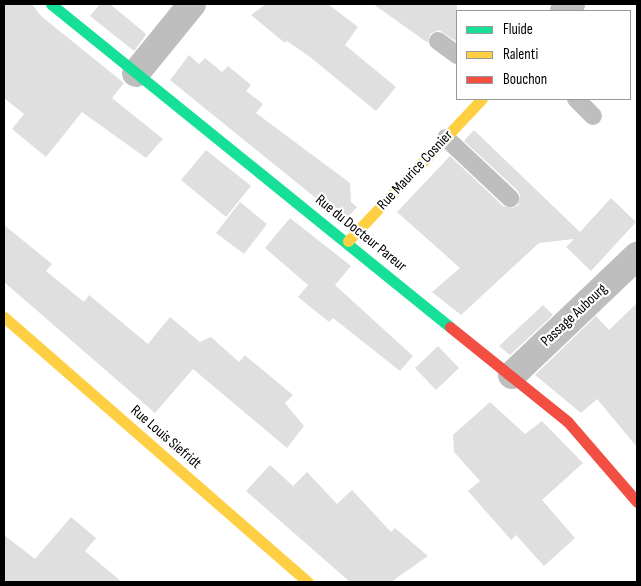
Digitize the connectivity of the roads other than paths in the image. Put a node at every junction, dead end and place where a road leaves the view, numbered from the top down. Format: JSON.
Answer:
{"nodes":[{"id":1,"x":51,"y":4,"type":"edge"},
{"id":2,"x":192,"y":4,"type":"edge"},
{"id":3,"x":438,"y":41,"type":"dead end"},
{"id":4,"x":456,"y":54,"type":"edge"},
{"id":5,"x":136,"y":74,"type":"junction"},
{"id":6,"x":481,"y":100,"type":"edge"},
{"id":7,"x":577,"y":100,"type":"edge"},
{"id":8,"x":593,"y":116,"type":"dead end"},
{"id":9,"x":446,"y":138,"type":"junction"},
{"id":10,"x":510,"y":198,"type":"dead end"},
{"id":11,"x":348,"y":241,"type":"junction"},
{"id":12,"x":637,"y":256,"type":"edge"},
{"id":13,"x":4,"y":317,"type":"edge"},
{"id":14,"x":512,"y":375,"type":"junction"},
{"id":15,"x":637,"y":502,"type":"edge"},
{"id":16,"x":308,"y":582,"type":"edge"}],
"edges":[{"from":1,"to":5,"type":"street","name":"Rue du Docteur Pareur"},
{"from":2,"to":5,"type":"street"},
{"from":3,"to":4,"type":"lane"},
{"from":5,"to":11,"type":"street","name":"Rue du Docteur Pareur"},
{"from":6,"to":9,"type":"street","name":"Rue Maurice Cosnier"},
{"from":7,"to":8,"type":"lane"},
{"from":9,"to":10,"type":"lane"},
{"from":9,"to":11,"type":"street","name":"Rue Maurice Cosnier"},
{"from":11,"to":14,"type":"street","name":"Rue du Docteur Pareur"},
{"from":12,"to":14,"type":"street","name":"Passage Aubourg"},
{"from":13,"to":16,"type":"street","name":"Rue Louis Siefridt"},
{"from":14,"to":15,"type":"street","name":"Rue du Docteur Pareur"}]}
